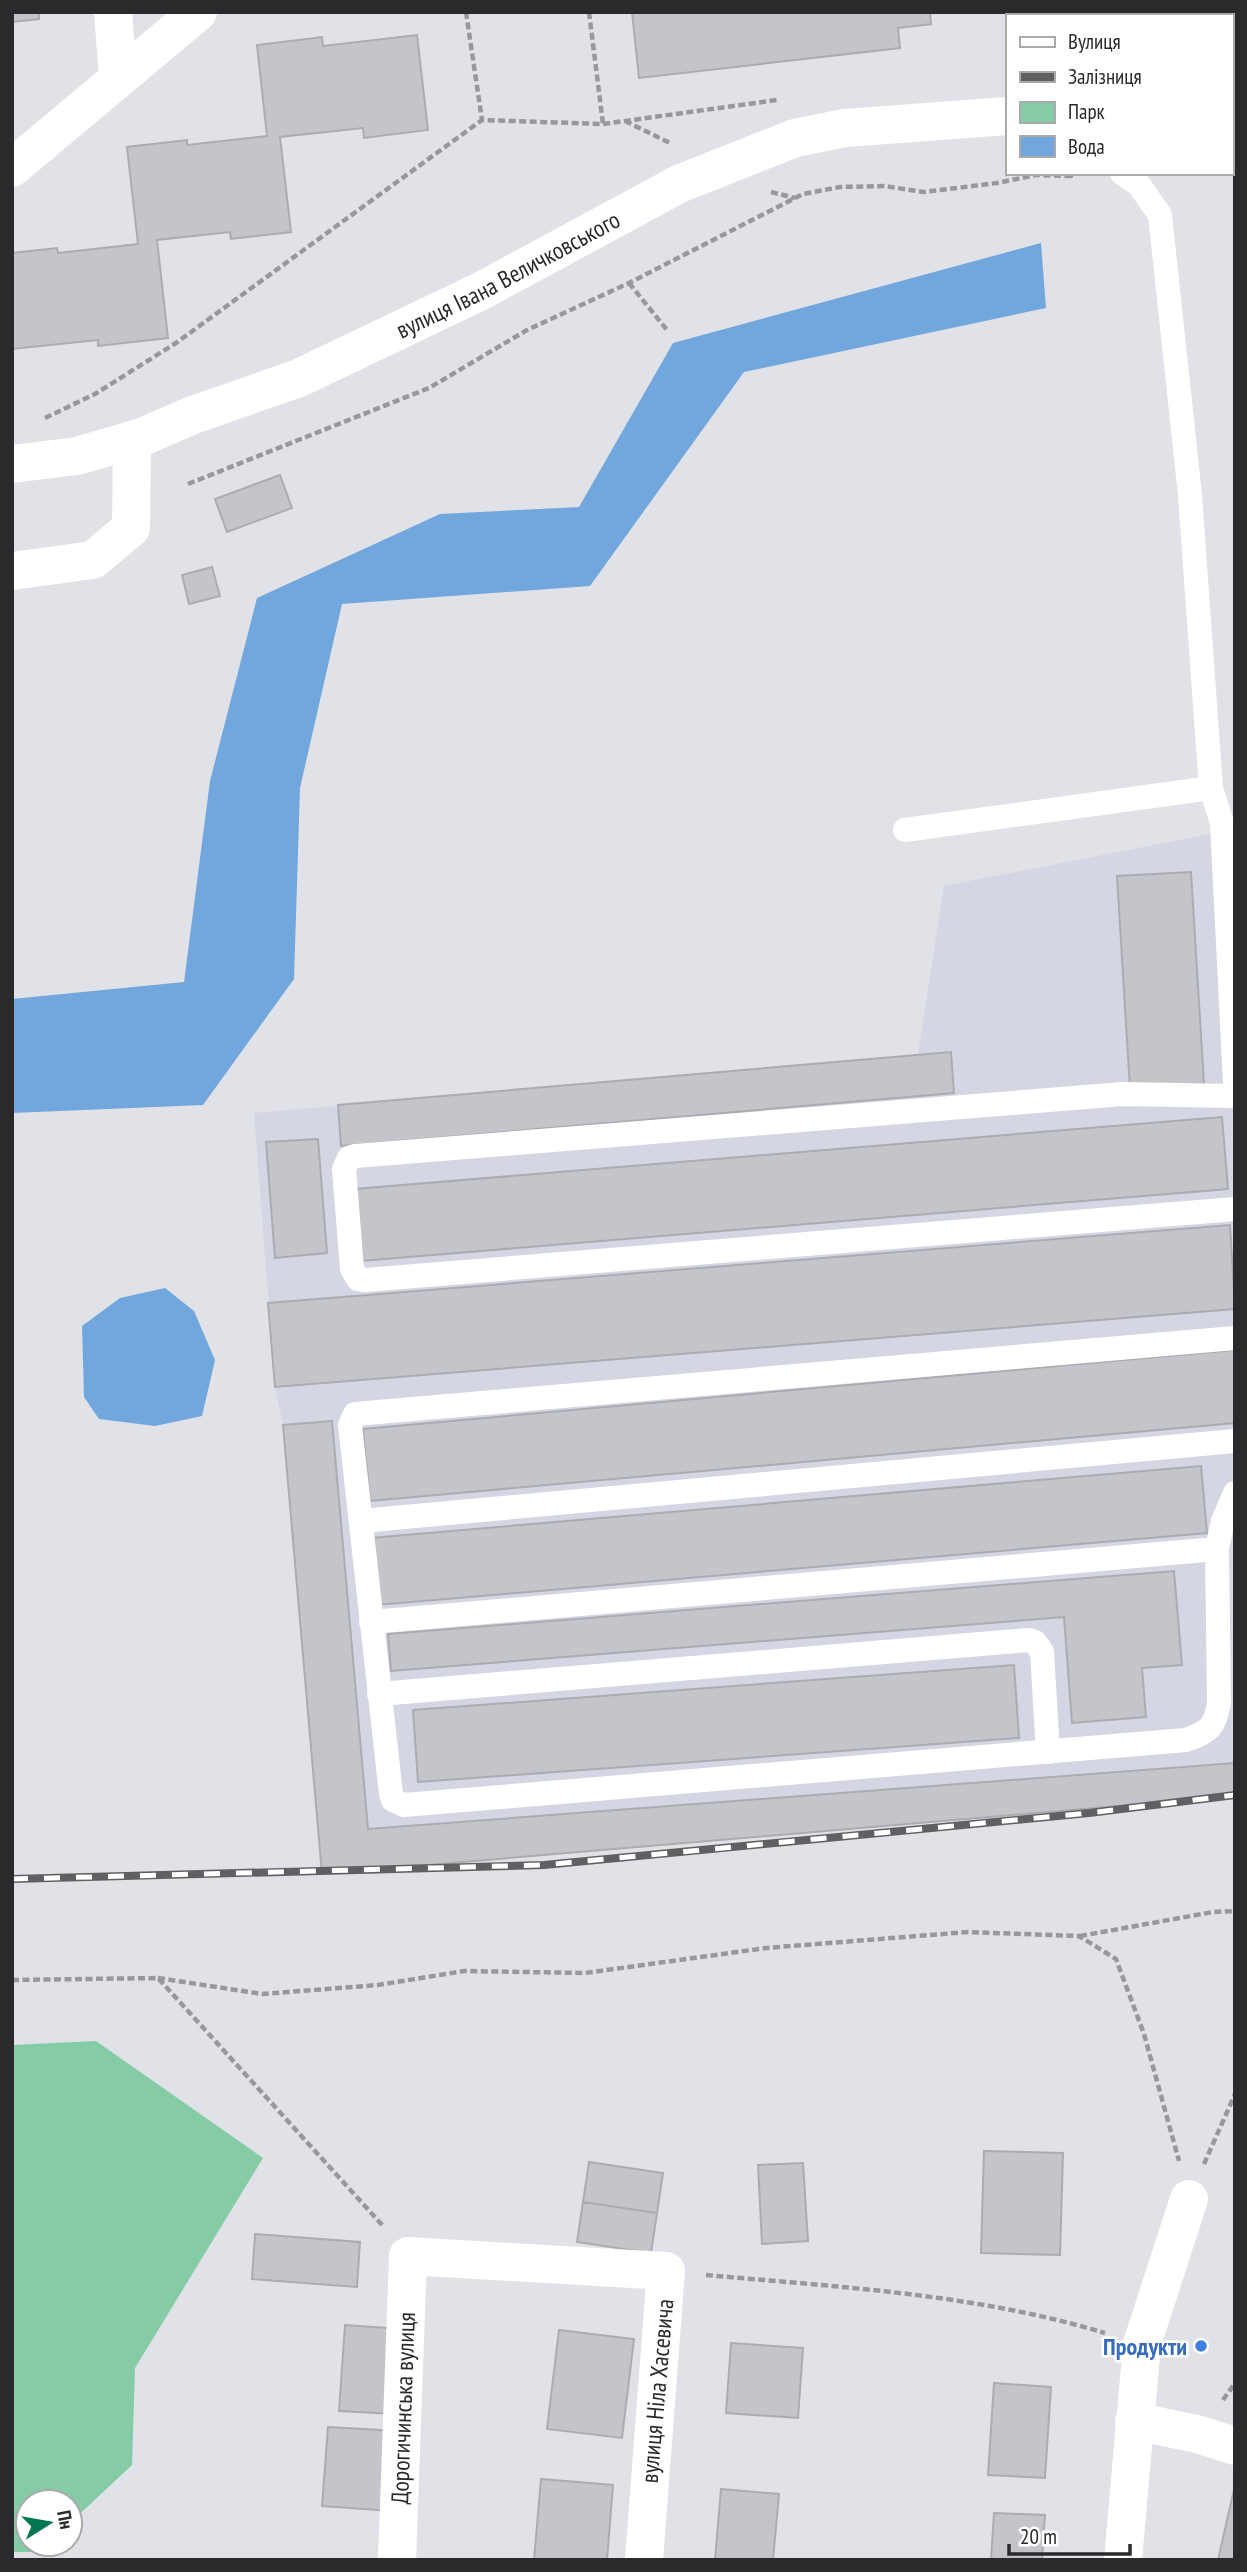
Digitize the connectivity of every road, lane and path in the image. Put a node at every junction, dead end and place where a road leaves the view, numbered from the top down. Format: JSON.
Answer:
{"nodes":[{"id":1,"x":113,"y":12,"type":"edge"},
{"id":2,"x":198,"y":12,"type":"edge"},
{"id":3,"x":467,"y":12,"type":"edge"},
{"id":4,"x":589,"y":12,"type":"edge"},
{"id":5,"x":118,"y":79,"type":"junction"},
{"id":6,"x":784,"y":99,"type":"dead end"},
{"id":7,"x":1006,"y":116,"type":"edge"},
{"id":8,"x":482,"y":120,"type":"junction"},
{"id":9,"x":624,"y":121,"type":"junction"},
{"id":10,"x":603,"y":124,"type":"junction"},
{"id":11,"x":680,"y":147,"type":"dead end"},
{"id":12,"x":12,"y":167,"type":"edge"},
{"id":13,"x":1036,"y":175,"type":"edge"},
{"id":14,"x":1036,"y":175,"type":"edge"},
{"id":15,"x":1071,"y":175,"type":"edge"},
{"id":16,"x":1125,"y":175,"type":"edge"},
{"id":17,"x":629,"y":283,"type":"junction"},
{"id":18,"x":667,"y":330,"type":"dead end"},
{"id":19,"x":45,"y":418,"type":"dead end"},
{"id":20,"x":131,"y":440,"type":"junction"},
{"id":21,"x":12,"y":464,"type":"edge"},
{"id":22,"x":188,"y":484,"type":"dead end"},
{"id":23,"x":12,"y":570,"type":"edge"},
{"id":24,"x":1211,"y":788,"type":"junction"},
{"id":25,"x":905,"y":830,"type":"dead end"},
{"id":26,"x":1235,"y":1083,"type":"edge"},
{"id":27,"x":1235,"y":1096,"type":"edge"},
{"id":28,"x":1235,"y":1209,"type":"edge"},
{"id":29,"x":1235,"y":1338,"type":"edge"},
{"id":30,"x":1235,"y":1441,"type":"edge"},
{"id":31,"x":1235,"y":1493,"type":"edge"},
{"id":32,"x":361,"y":1521,"type":"junction"},
{"id":33,"x":1217,"y":1549,"type":"junction"},
{"id":34,"x":371,"y":1622,"type":"junction"},
{"id":35,"x":379,"y":1694,"type":"junction"},
{"id":36,"x":1048,"y":1752,"type":"junction"},
{"id":37,"x":1235,"y":1911,"type":"edge"},
{"id":38,"x":1079,"y":1936,"type":"junction"},
{"id":39,"x":158,"y":1978,"type":"junction"},
{"id":40,"x":12,"y":1980,"type":"edge"},
{"id":41,"x":1235,"y":2094,"type":"edge"},
{"id":42,"x":1189,"y":2199,"type":"junction"},
{"id":43,"x":408,"y":2256,"type":"junction"},
{"id":44,"x":666,"y":2271,"type":"junction"},
{"id":45,"x":1142,"y":2344,"type":"junction"},
{"id":46,"x":1134,"y":2421,"type":"junction"},
{"id":47,"x":1235,"y":2446,"type":"edge"},
{"id":48,"x":397,"y":2560,"type":"edge"},
{"id":49,"x":643,"y":2560,"type":"edge"},
{"id":50,"x":1123,"y":2560,"type":"edge"}],
"edges":[{"from":1,"to":5,"type":"street"},
{"from":2,"to":5,"type":"street"},
{"from":3,"to":8,"type":"path"},
{"from":4,"to":10,"type":"path"},
{"from":5,"to":12,"type":"street"},
{"from":6,"to":9,"type":"path"},
{"from":7,"to":20,"type":"street","name":"вулиця Івана Величковського"},
{"from":8,"to":10,"type":"path"},
{"from":8,"to":19,"type":"path"},
{"from":9,"to":10,"type":"path"},
{"from":9,"to":11,"type":"path"},
{"from":13,"to":15,"type":"path"},
{"from":14,"to":17,"type":"path"},
{"from":16,"to":24,"type":"lane"},
{"from":17,"to":18,"type":"path"},
{"from":17,"to":22,"type":"path"},
{"from":20,"to":21,"type":"street","name":"вулиця Івана Величковського"},
{"from":20,"to":23,"type":"street"},
{"from":24,"to":25,"type":"lane"},
{"from":24,"to":26,"type":"lane"},
{"from":27,"to":28,"type":"lane"},
{"from":29,"to":32,"type":"lane"},
{"from":30,"to":32,"type":"lane"},
{"from":31,"to":33,"type":"lane"},
{"from":32,"to":34,"type":"lane"},
{"from":33,"to":34,"type":"lane"},
{"from":33,"to":36,"type":"lane"},
{"from":34,"to":35,"type":"lane"},
{"from":35,"to":36,"type":"lane"},
{"from":35,"to":36,"type":"lane"},
{"from":37,"to":38,"type":"path"},
{"from":38,"to":39,"type":"path"},
{"from":38,"to":42,"type":"path"},
{"from":39,"to":40,"type":"path"},
{"from":39,"to":43,"type":"path"},
{"from":41,"to":42,"type":"path"},
{"from":42,"to":45,"type":"street"},
{"from":43,"to":44,"type":"street","name":"вулиця Ніла Хасевича"},
{"from":43,"to":48,"type":"street","name":"Дорогичинська вулиця"},
{"from":44,"to":45,"type":"path"},
{"from":44,"to":49,"type":"street","name":"вулиця Ніла Хасевича"},
{"from":45,"to":46,"type":"street"},
{"from":46,"to":47,"type":"street"},
{"from":46,"to":50,"type":"street"}]}
